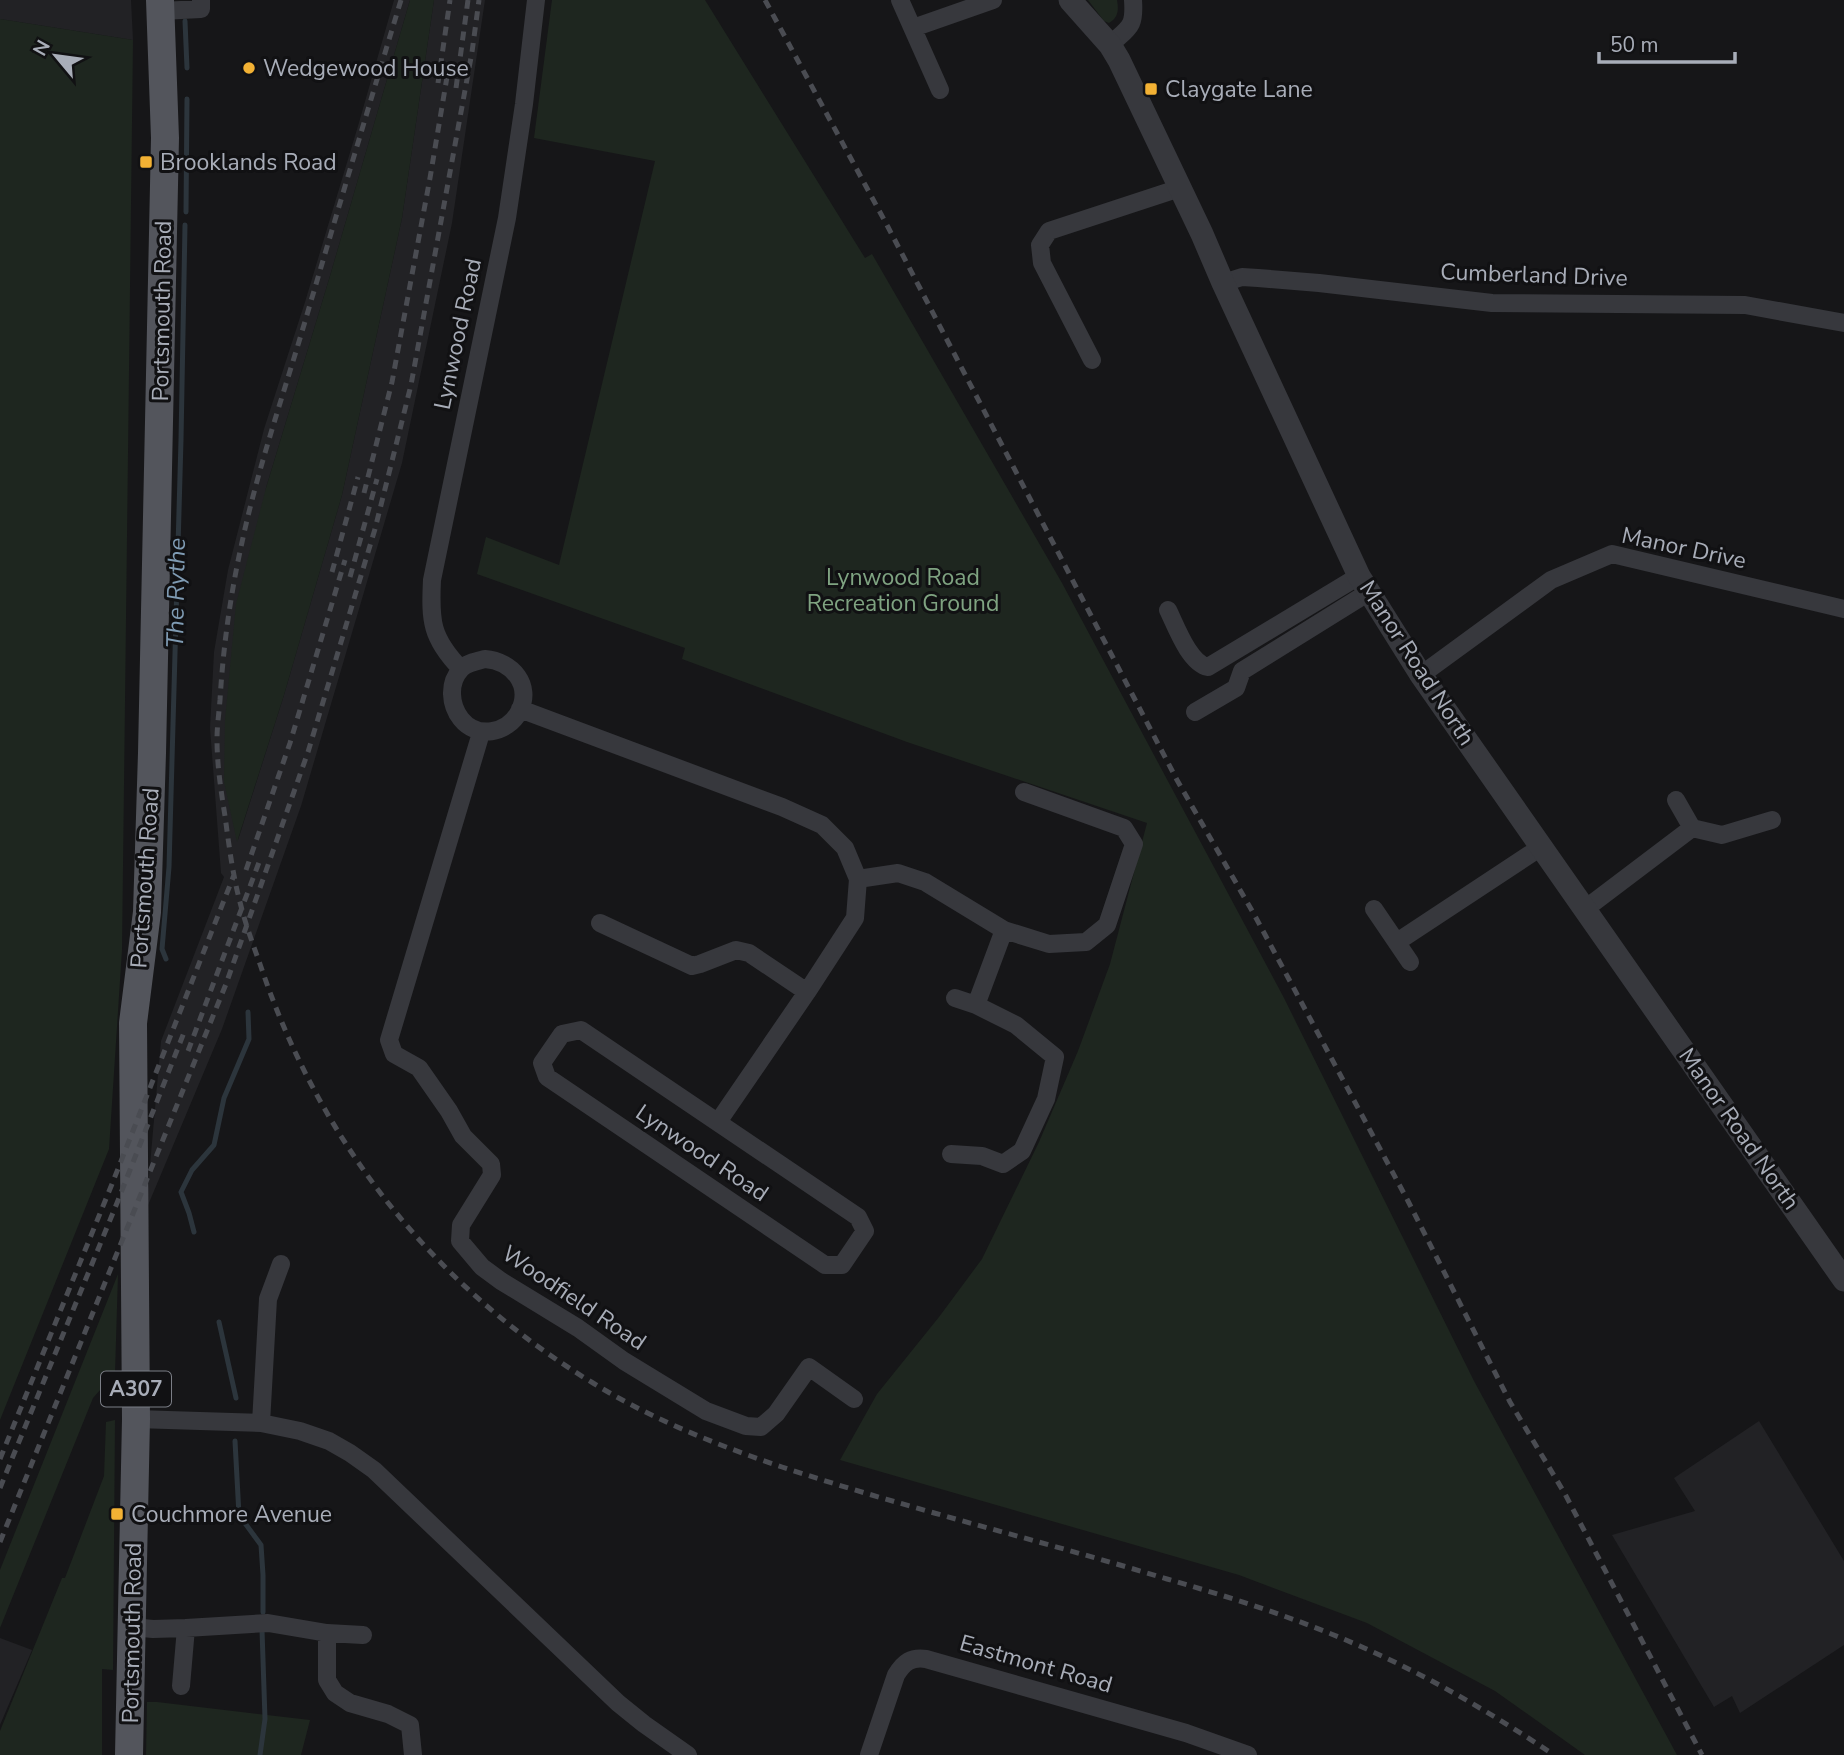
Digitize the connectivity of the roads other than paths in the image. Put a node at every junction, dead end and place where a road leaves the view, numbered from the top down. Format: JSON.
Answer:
{"nodes":[{"id":1,"x":201,"y":0,"type":"edge"},
{"id":2,"x":536,"y":0,"type":"edge"},
{"id":3,"x":900,"y":0,"type":"edge"},
{"id":4,"x":993,"y":0,"type":"edge"},
{"id":5,"x":1070,"y":0,"type":"edge"},
{"id":6,"x":1133,"y":0,"type":"edge"},
{"id":7,"x":160,"y":6,"type":"edge"},
{"id":8,"x":913,"y":28,"type":"junction"},
{"id":9,"x":1110,"y":45,"type":"junction"},
{"id":10,"x":940,"y":90,"type":"dead end"},
{"id":11,"x":1181,"y":188,"type":"junction"},
{"id":12,"x":1223,"y":283,"type":"junction"},
{"id":13,"x":1844,"y":323,"type":"edge"},
{"id":14,"x":1092,"y":360,"type":"dead end"},
{"id":15,"x":1364,"y":584,"type":"junction"},
{"id":16,"x":1844,"y":609,"type":"edge"},
{"id":17,"x":1168,"y":610,"type":"dead end"},
{"id":18,"x":461,"y":669,"type":"junction"},
{"id":19,"x":1421,"y":675,"type":"junction"},
{"id":20,"x":520,"y":709,"type":"junction"},
{"id":21,"x":1195,"y":712,"type":"dead end"},
{"id":22,"x":481,"y":733,"type":"junction"},
{"id":23,"x":1024,"y":792,"type":"dead end"},
{"id":24,"x":1676,"y":800,"type":"dead end"},
{"id":25,"x":1772,"y":820,"type":"dead end"},
{"id":26,"x":1692,"y":828,"type":"junction"},
{"id":27,"x":1541,"y":847,"type":"junction"},
{"id":28,"x":858,"y":879,"type":"junction"},
{"id":29,"x":1374,"y":909,"type":"dead end"},
{"id":30,"x":1585,"y":909,"type":"junction"},
{"id":31,"x":600,"y":923,"type":"dead end"},
{"id":32,"x":1004,"y":930,"type":"junction"},
{"id":33,"x":1397,"y":942,"type":"junction"},
{"id":34,"x":1410,"y":962,"type":"dead end"},
{"id":35,"x":807,"y":992,"type":"junction"},
{"id":36,"x":956,"y":998,"type":"dead end"},
{"id":37,"x":976,"y":1005,"type":"junction"},
{"id":38,"x":718,"y":1122,"type":"junction"},
{"id":39,"x":951,"y":1154,"type":"dead end"},
{"id":40,"x":281,"y":1264,"type":"dead end"},
{"id":41,"x":1844,"y":1280,"type":"edge"},
{"id":42,"x":854,"y":1399,"type":"dead end"},
{"id":43,"x":153,"y":1420,"type":"junction"},
{"id":44,"x":261,"y":1423,"type":"junction"},
{"id":45,"x":160,"y":1629,"type":"junction"},
{"id":46,"x":327,"y":1633,"type":"junction"},
{"id":47,"x":363,"y":1635,"type":"dead end"},
{"id":48,"x":181,"y":1686,"type":"dead end"},
{"id":49,"x":128,"y":1755,"type":"edge"},
{"id":50,"x":413,"y":1755,"type":"edge"},
{"id":51,"x":688,"y":1755,"type":"edge"},
{"id":52,"x":869,"y":1755,"type":"edge"},
{"id":53,"x":1248,"y":1755,"type":"edge"}],
"edges":[{"from":1,"to":7,"type":"street"},
{"from":2,"to":18,"type":"street","name":"Lynwood Road"},
{"from":3,"to":8,"type":"street"},
{"from":4,"to":8,"type":"street"},
{"from":5,"to":9,"type":"street","name":"Manor Road North"},
{"from":6,"to":9,"type":"street"},
{"from":7,"to":43,"type":"main road","name":"Portsmouth Road","number":"A307"},
{"from":8,"to":10,"type":"street"},
{"from":9,"to":11,"type":"street","name":"Manor Road North"},
{"from":11,"to":12,"type":"street","name":"Manor Road North"},
{"from":11,"to":14,"type":"street"},
{"from":12,"to":13,"type":"street","name":"Cumberland Drive"},
{"from":12,"to":15,"type":"street","name":"Manor Road North"},
{"from":15,"to":17,"type":"street"},
{"from":15,"to":19,"type":"street","name":"Manor Road North"},
{"from":15,"to":21,"type":"street"},
{"from":16,"to":19,"type":"street","name":"Manor Drive"},
{"from":18,"to":20,"type":"street"},
{"from":18,"to":22,"type":"street"},
{"from":19,"to":27,"type":"street","name":"Manor Road North"},
{"from":20,"to":22,"type":"street"},
{"from":20,"to":28,"type":"street","name":"Lynwood Road"},
{"from":22,"to":42,"type":"street","name":"Woodfield Road"},
{"from":23,"to":32,"type":"street"},
{"from":24,"to":26,"type":"street"},
{"from":25,"to":26,"type":"street"},
{"from":26,"to":30,"type":"street"},
{"from":27,"to":30,"type":"street","name":"Manor Road North"},
{"from":27,"to":33,"type":"street"},
{"from":28,"to":32,"type":"street"},
{"from":28,"to":35,"type":"street","name":"Lynwood Road"},
{"from":29,"to":33,"type":"street"},
{"from":30,"to":41,"type":"street","name":"Manor Road North"},
{"from":31,"to":35,"type":"street"},
{"from":32,"to":37,"type":"street"},
{"from":33,"to":34,"type":"street"},
{"from":35,"to":38,"type":"street","name":"Lynwood Road"},
{"from":36,"to":37,"type":"street"},
{"from":37,"to":39,"type":"street"},
{"from":38,"to":38,"type":"street","name":"Lynwood Road"},
{"from":40,"to":44,"type":"street"},
{"from":43,"to":44,"type":"street"},
{"from":43,"to":45,"type":"main road","name":"Portsmouth Road","number":"A307"},
{"from":44,"to":51,"type":"street"},
{"from":45,"to":46,"type":"street"},
{"from":45,"to":48,"type":"street"},
{"from":45,"to":49,"type":"main road","name":"Portsmouth Road","number":"A307"},
{"from":46,"to":47,"type":"street"},
{"from":46,"to":50,"type":"street"},
{"from":52,"to":53,"type":"street","name":"Eastmont Road"}]}
